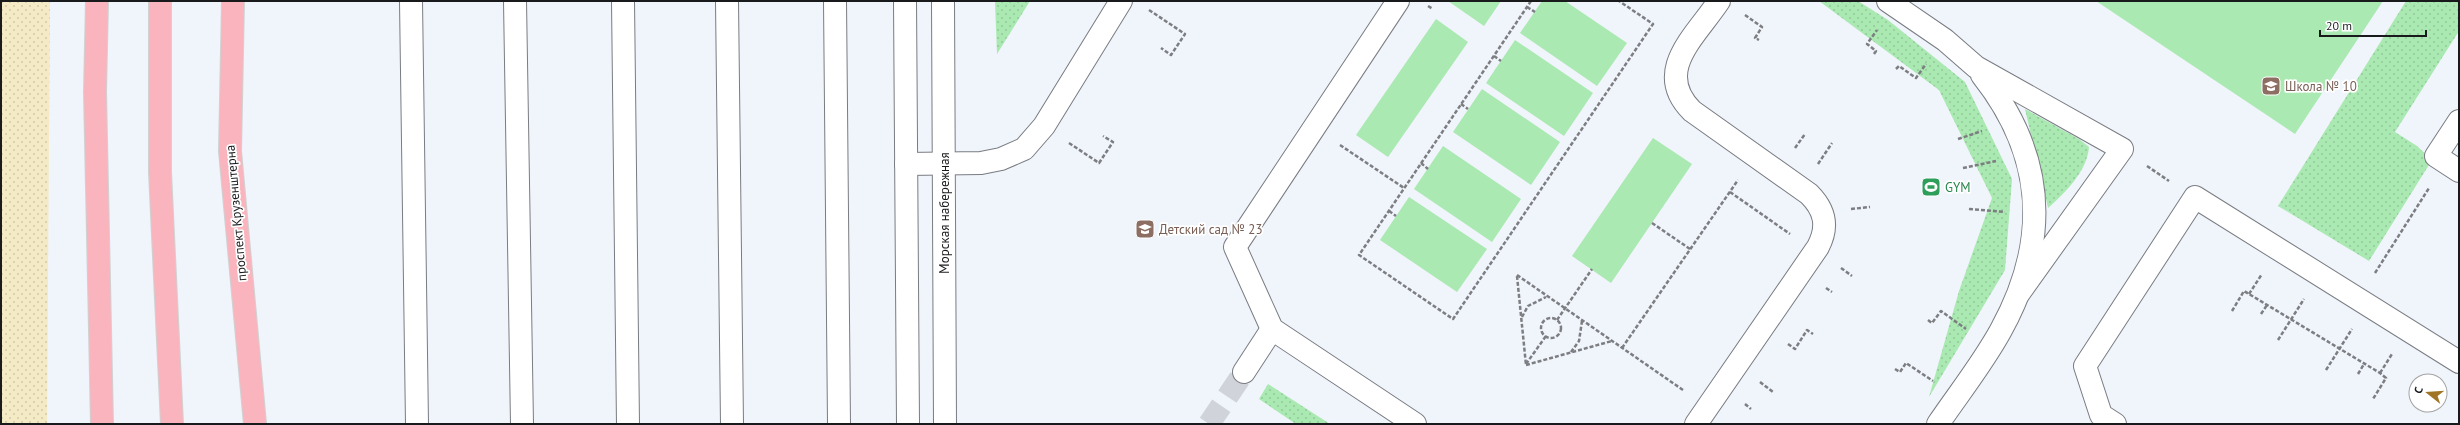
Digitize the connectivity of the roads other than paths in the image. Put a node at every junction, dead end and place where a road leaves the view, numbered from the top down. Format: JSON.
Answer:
{"nodes":[{"id":1,"x":97,"y":1,"type":"edge"},
{"id":2,"x":160,"y":1,"type":"edge"},
{"id":3,"x":233,"y":1,"type":"edge"},
{"id":4,"x":411,"y":1,"type":"edge"},
{"id":5,"x":515,"y":1,"type":"edge"},
{"id":6,"x":623,"y":1,"type":"edge"},
{"id":7,"x":727,"y":1,"type":"edge"},
{"id":8,"x":835,"y":1,"type":"edge"},
{"id":9,"x":905,"y":1,"type":"edge"},
{"id":10,"x":943,"y":1,"type":"edge"},
{"id":11,"x":1121,"y":1,"type":"edge"},
{"id":12,"x":1398,"y":1,"type":"edge"},
{"id":13,"x":1719,"y":1,"type":"edge"},
{"id":14,"x":1888,"y":1,"type":"edge"},
{"id":15,"x":1976,"y":67,"type":"junction"},
{"id":16,"x":2459,"y":121,"type":"edge"},
{"id":17,"x":906,"y":164,"type":"junction"},
{"id":18,"x":944,"y":164,"type":"junction"},
{"id":19,"x":2452,"y":167,"type":"edge"},
{"id":20,"x":2019,"y":293,"type":"junction"},
{"id":21,"x":1272,"y":329,"type":"junction"},
{"id":22,"x":2459,"y":362,"type":"edge"},
{"id":23,"x":1244,"y":372,"type":"tunnel mouth"},
{"id":24,"x":1702,"y":416,"type":"edge"},
{"id":25,"x":102,"y":424,"type":"edge"},
{"id":26,"x":172,"y":424,"type":"edge"},
{"id":27,"x":255,"y":424,"type":"edge"},
{"id":28,"x":417,"y":424,"type":"edge"},
{"id":29,"x":522,"y":424,"type":"edge"},
{"id":30,"x":628,"y":424,"type":"edge"},
{"id":31,"x":732,"y":424,"type":"edge"},
{"id":32,"x":839,"y":424,"type":"edge"},
{"id":33,"x":908,"y":424,"type":"edge"},
{"id":34,"x":945,"y":424,"type":"edge"},
{"id":35,"x":1415,"y":424,"type":"edge"},
{"id":36,"x":1938,"y":424,"type":"edge"},
{"id":37,"x":2115,"y":424,"type":"edge"}],
"edges":[{"from":1,"to":25,"type":"main road"},
{"from":2,"to":26,"type":"main road"},
{"from":3,"to":27,"type":"main road","name":"проспект Крузенштерна"},
{"from":4,"to":28,"type":"street"},
{"from":5,"to":29,"type":"street"},
{"from":6,"to":30,"type":"street"},
{"from":7,"to":31,"type":"street"},
{"from":8,"to":32,"type":"street"},
{"from":9,"to":17,"type":"street"},
{"from":10,"to":18,"type":"street","name":"Морская набережная"},
{"from":11,"to":18,"type":"street"},
{"from":12,"to":21,"type":"street"},
{"from":13,"to":24,"type":"street"},
{"from":14,"to":15,"type":"street"},
{"from":15,"to":20,"type":"street"},
{"from":15,"to":20,"type":"street"},
{"from":16,"to":19,"type":"street"},
{"from":17,"to":18,"type":"street"},
{"from":17,"to":33,"type":"street"},
{"from":18,"to":34,"type":"street","name":"Морская набережная"},
{"from":20,"to":36,"type":"street"},
{"from":21,"to":23,"type":"street"},
{"from":21,"to":35,"type":"street"},
{"from":22,"to":37,"type":"street"}]}
